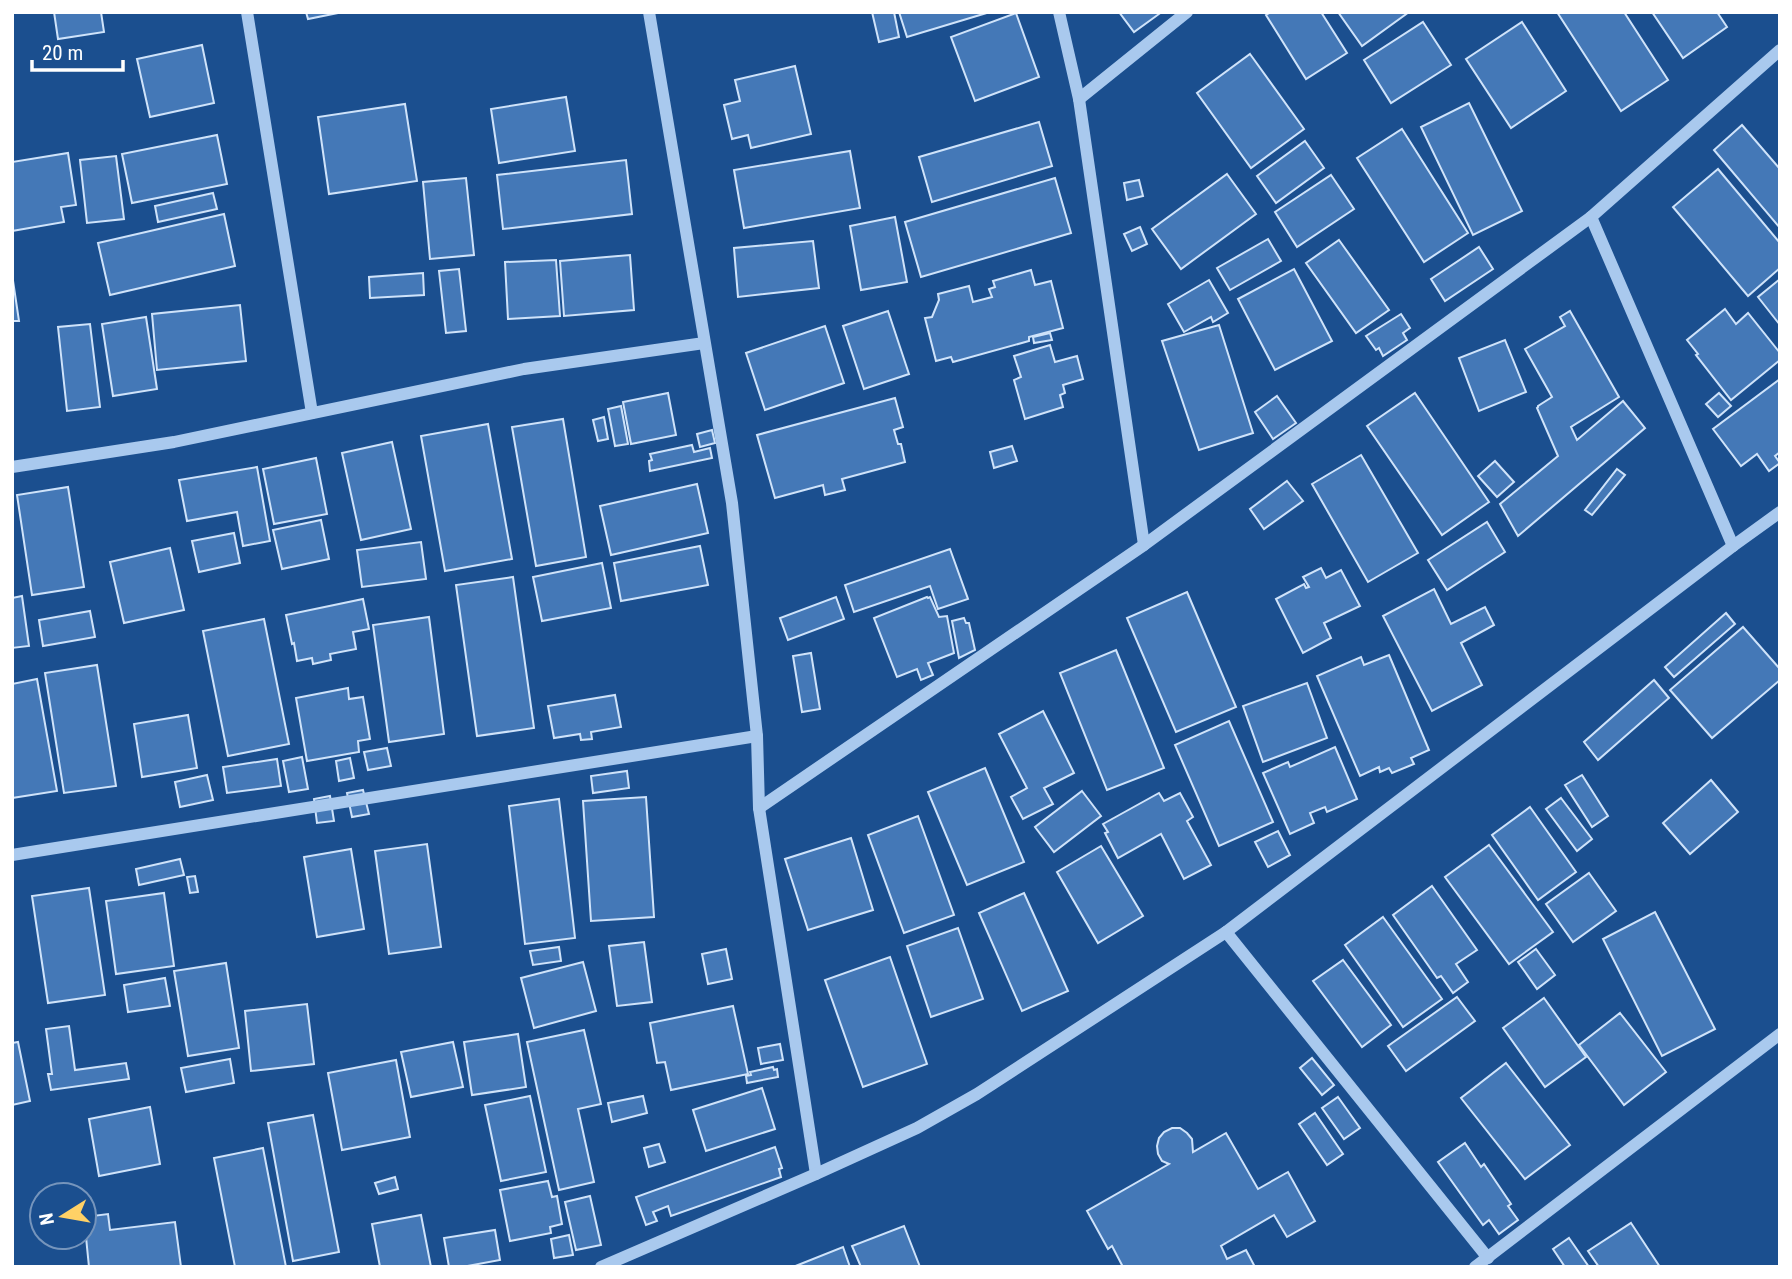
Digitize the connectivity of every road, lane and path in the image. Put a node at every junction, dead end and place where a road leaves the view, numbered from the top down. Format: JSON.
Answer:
{"nodes":[{"id":1,"x":247,"y":12,"type":"edge"},
{"id":2,"x":649,"y":12,"type":"edge"},
{"id":3,"x":1059,"y":12,"type":"edge"},
{"id":4,"x":1187,"y":12,"type":"edge"},
{"id":5,"x":1780,"y":50,"type":"edge"},
{"id":6,"x":1079,"y":99,"type":"junction"},
{"id":7,"x":1591,"y":217,"type":"junction"},
{"id":8,"x":704,"y":343,"type":"junction"},
{"id":9,"x":312,"y":413,"type":"junction"},
{"id":10,"x":12,"y":467,"type":"edge"},
{"id":11,"x":1780,"y":512,"type":"edge"},
{"id":12,"x":1144,"y":545,"type":"junction"},
{"id":13,"x":1732,"y":546,"type":"junction"},
{"id":14,"x":757,"y":736,"type":"junction"},
{"id":15,"x":759,"y":808,"type":"junction"},
{"id":16,"x":12,"y":855,"type":"edge"},
{"id":17,"x":1226,"y":932,"type":"junction"},
{"id":18,"x":1780,"y":1034,"type":"edge"},
{"id":19,"x":816,"y":1174,"type":"junction"},
{"id":20,"x":1488,"y":1258,"type":"junction"},
{"id":21,"x":601,"y":1267,"type":"edge"},
{"id":22,"x":1475,"y":1267,"type":"edge"}],
"edges":[{"from":1,"to":9,"type":"street"},
{"from":2,"to":8,"type":"street"},
{"from":3,"to":6,"type":"street"},
{"from":4,"to":6,"type":"street"},
{"from":5,"to":7,"type":"street"},
{"from":6,"to":12,"type":"street"},
{"from":7,"to":12,"type":"street"},
{"from":7,"to":13,"type":"street"},
{"from":8,"to":9,"type":"street"},
{"from":8,"to":14,"type":"street"},
{"from":9,"to":10,"type":"street"},
{"from":11,"to":13,"type":"street"},
{"from":12,"to":15,"type":"street"},
{"from":13,"to":17,"type":"street"},
{"from":14,"to":15,"type":"street"},
{"from":14,"to":16,"type":"street"},
{"from":15,"to":19,"type":"street"},
{"from":17,"to":19,"type":"street"},
{"from":17,"to":20,"type":"street"},
{"from":18,"to":20,"type":"street"},
{"from":19,"to":21,"type":"street"},
{"from":20,"to":22,"type":"street"}]}
